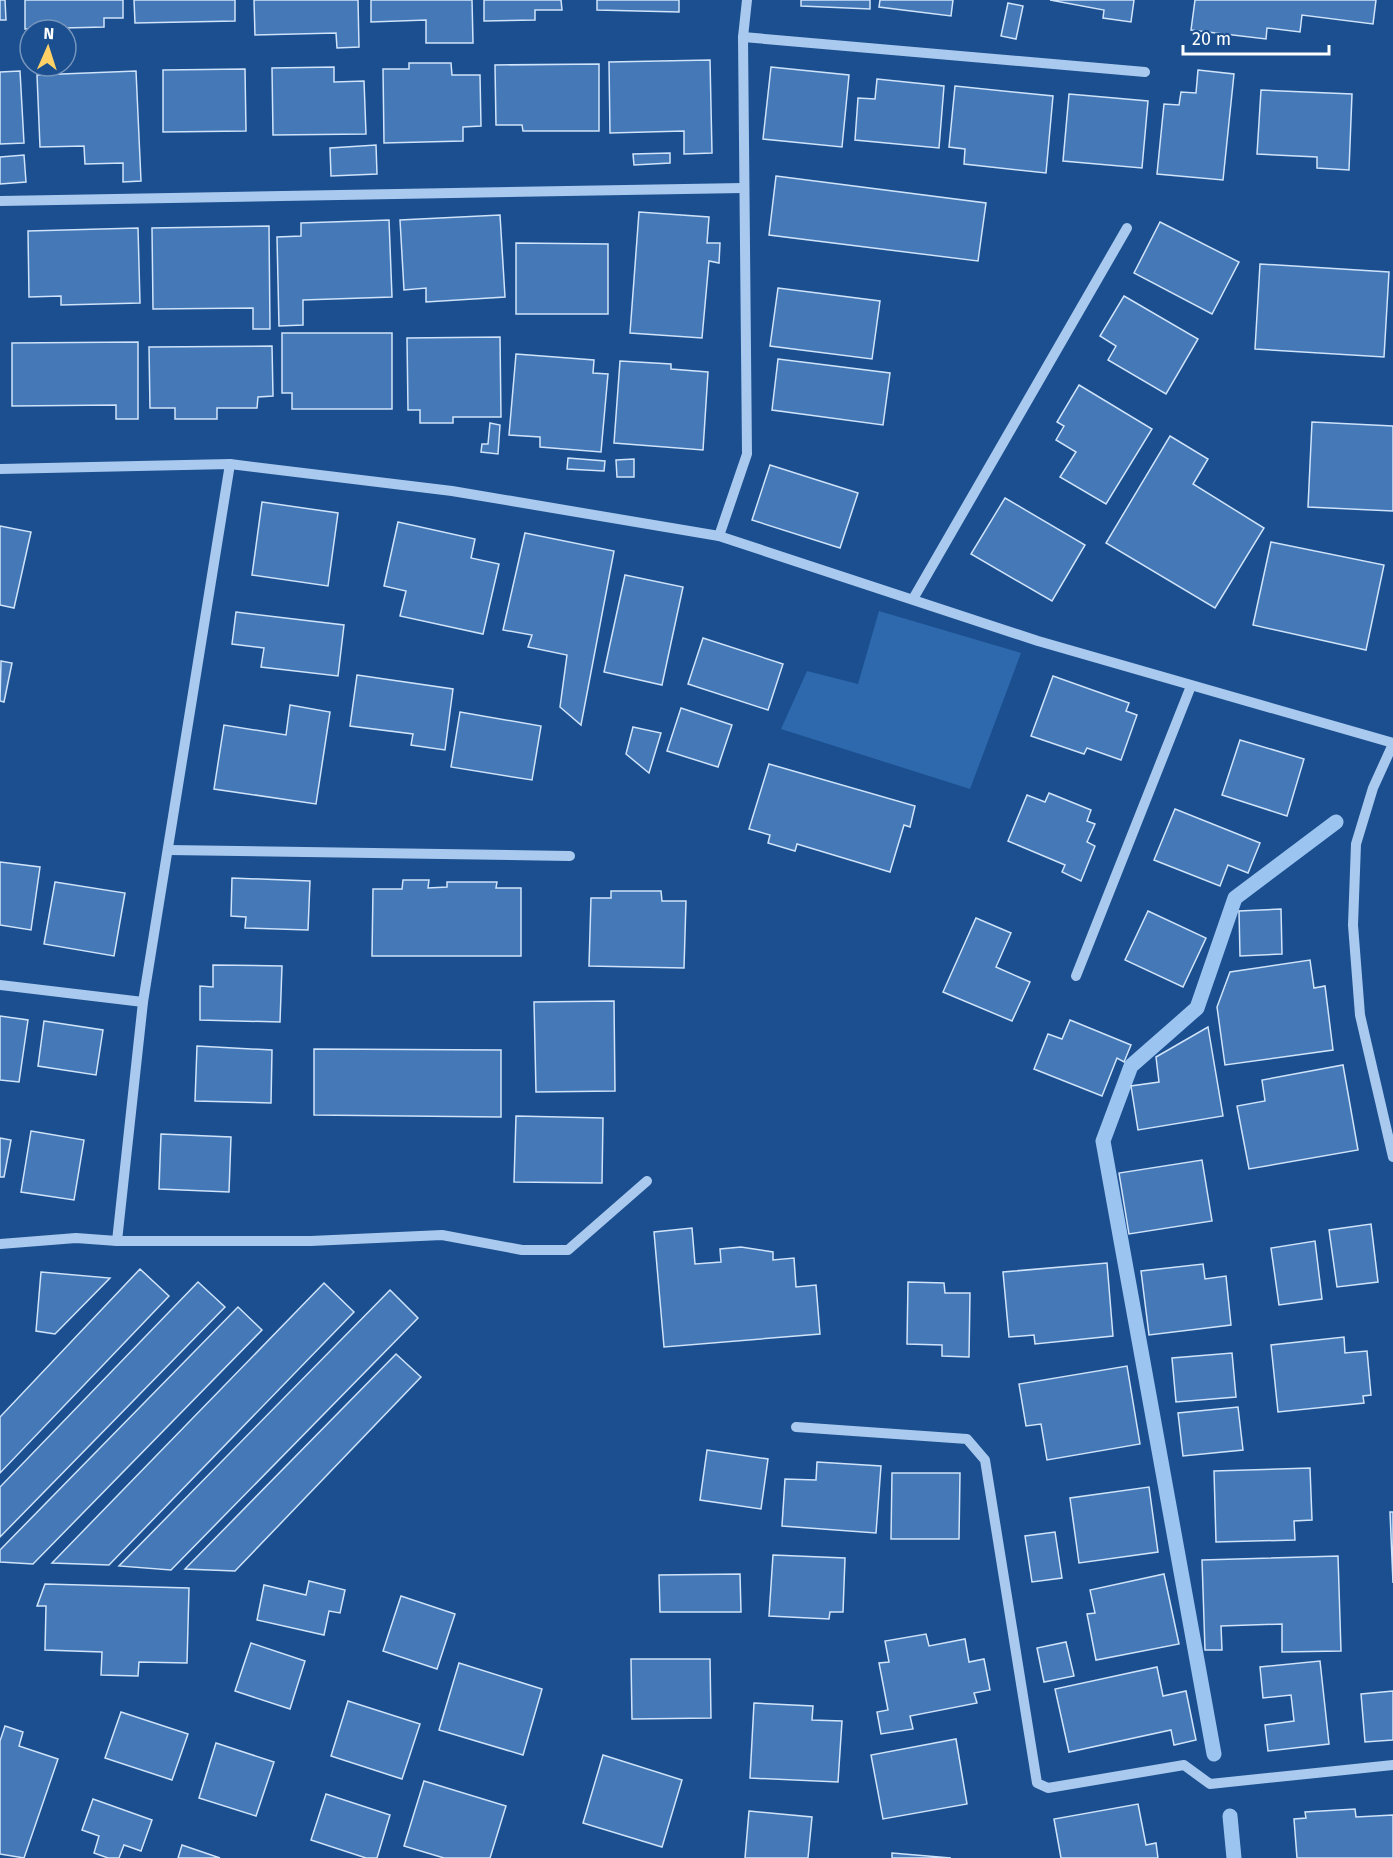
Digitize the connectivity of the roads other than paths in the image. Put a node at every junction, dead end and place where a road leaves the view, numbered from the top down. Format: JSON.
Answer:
{"nodes":[{"id":1,"x":747,"y":0,"type":"edge"},
{"id":2,"x":743,"y":37,"type":"junction"},
{"id":3,"x":1144,"y":72,"type":"dead end"},
{"id":4,"x":743,"y":188,"type":"junction"},
{"id":5,"x":0,"y":201,"type":"edge"},
{"id":6,"x":1127,"y":228,"type":"dead end"},
{"id":7,"x":230,"y":464,"type":"junction"},
{"id":8,"x":0,"y":469,"type":"edge"},
{"id":9,"x":719,"y":536,"type":"junction"},
{"id":10,"x":913,"y":599,"type":"junction"},
{"id":11,"x":1191,"y":686,"type":"junction"},
{"id":12,"x":1393,"y":744,"type":"edge"},
{"id":13,"x":168,"y":850,"type":"junction"},
{"id":14,"x":570,"y":856,"type":"dead end"},
{"id":15,"x":1076,"y":976,"type":"dead end"},
{"id":16,"x":0,"y":985,"type":"edge"},
{"id":17,"x":143,"y":1002,"type":"junction"},
{"id":18,"x":1393,"y":1157,"type":"edge"},
{"id":19,"x":647,"y":1181,"type":"dead end"},
{"id":20,"x":117,"y":1241,"type":"junction"},
{"id":21,"x":0,"y":1244,"type":"edge"},
{"id":22,"x":796,"y":1427,"type":"dead end"},
{"id":23,"x":1393,"y":1765,"type":"edge"}],
"edges":[{"from":1,"to":2,"type":"street"},
{"from":2,"to":3,"type":"street"},
{"from":2,"to":4,"type":"street"},
{"from":4,"to":5,"type":"street"},
{"from":4,"to":9,"type":"street"},
{"from":6,"to":10,"type":"street"},
{"from":7,"to":8,"type":"street"},
{"from":7,"to":9,"type":"street"},
{"from":7,"to":13,"type":"street"},
{"from":9,"to":10,"type":"street"},
{"from":10,"to":11,"type":"street"},
{"from":11,"to":12,"type":"street"},
{"from":11,"to":15,"type":"street"},
{"from":12,"to":18,"type":"street"},
{"from":13,"to":14,"type":"street"},
{"from":13,"to":17,"type":"street"},
{"from":16,"to":17,"type":"street"},
{"from":17,"to":20,"type":"street"},
{"from":19,"to":20,"type":"street"},
{"from":20,"to":21,"type":"street"},
{"from":22,"to":23,"type":"street"}]}
